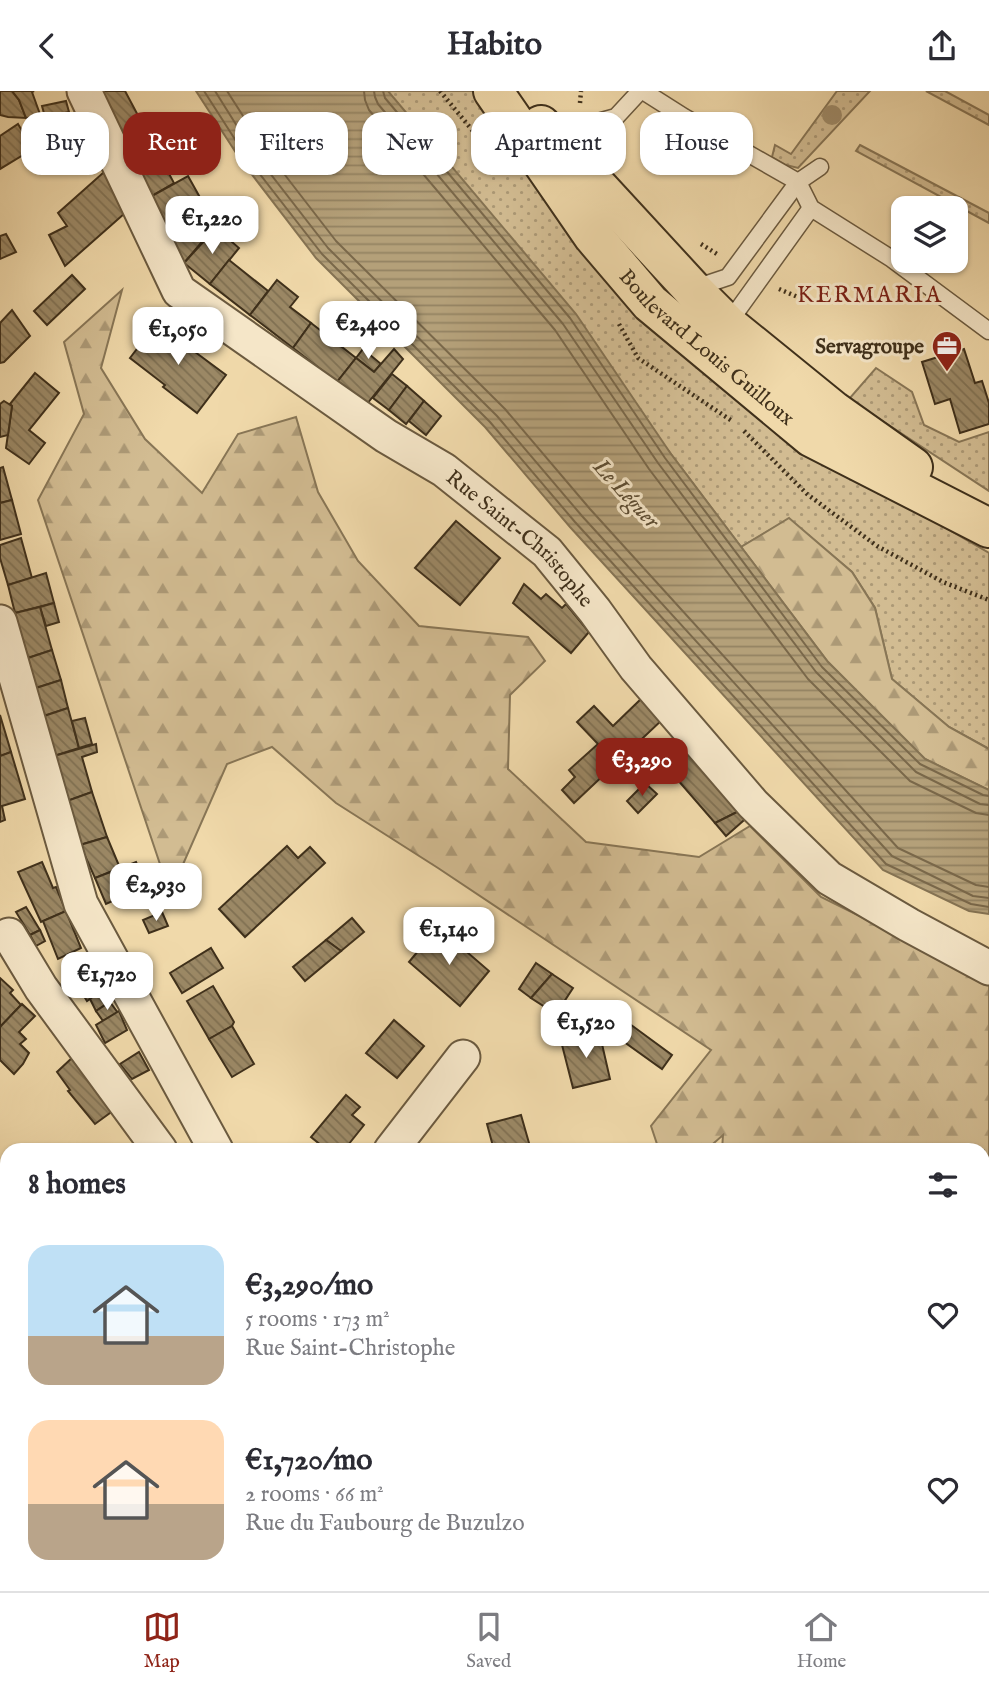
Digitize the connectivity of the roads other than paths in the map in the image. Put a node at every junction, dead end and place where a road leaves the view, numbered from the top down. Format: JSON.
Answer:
{"nodes":[{"id":1,"x":84,"y":91,"type":"edge"},
{"id":2,"x":493,"y":91,"type":"edge"},
{"id":3,"x":519,"y":91,"type":"edge"},
{"id":4,"x":642,"y":91,"type":"edge"},
{"id":5,"x":533,"y":112,"type":"edge"},
{"id":6,"x":621,"y":112,"type":"edge"},
{"id":7,"x":820,"y":167,"type":"dead end"},
{"id":8,"x":583,"y":175,"type":"edge"},
{"id":9,"x":798,"y":182,"type":"junction"},
{"id":10,"x":811,"y":208,"type":"junction"},
{"id":11,"x":593,"y":236,"type":"junction"},
{"id":12,"x":695,"y":305,"type":"junction"},
{"id":13,"x":989,"y":331,"type":"edge"},
{"id":14,"x":989,"y":520,"type":"edge"},
{"id":15,"x":989,"y":528,"type":"edge"},
{"id":16,"x":0,"y":622,"type":"edge"},
{"id":17,"x":9,"y":935,"type":"dead end"},
{"id":18,"x":989,"y":968,"type":"edge"},
{"id":19,"x":463,"y":1057,"type":"dead end"},
{"id":20,"x":155,"y":1143,"type":"edge"},
{"id":21,"x":212,"y":1143,"type":"edge"},
{"id":22,"x":396,"y":1143,"type":"edge"}],
"edges":[{"from":1,"to":18,"type":"street","name":"Rue Saint-Christophe"},
{"from":2,"to":11,"type":"main road","name":"Boulevard Louis Guilloux"},
{"from":3,"to":5,"type":"main road","name":"Boulevard Louis Guilloux"},
{"from":4,"to":6,"type":"lane"},
{"from":4,"to":9,"type":"lane"},
{"from":7,"to":9,"type":"lane"},
{"from":8,"to":12,"type":"main road","name":"Boulevard Louis Guilloux"},
{"from":9,"to":10,"type":"lane"},
{"from":9,"to":12,"type":"lane"},
{"from":10,"to":12,"type":"lane"},
{"from":10,"to":13,"type":"lane"},
{"from":11,"to":12,"type":"lane"},
{"from":11,"to":15,"type":"main road","name":"Boulevard Louis Guilloux"},
{"from":12,"to":14,"type":"main road","name":"Boulevard Louis Guilloux"},
{"from":16,"to":21,"type":"street"},
{"from":17,"to":20,"type":"street"},
{"from":19,"to":22,"type":"street"}]}
